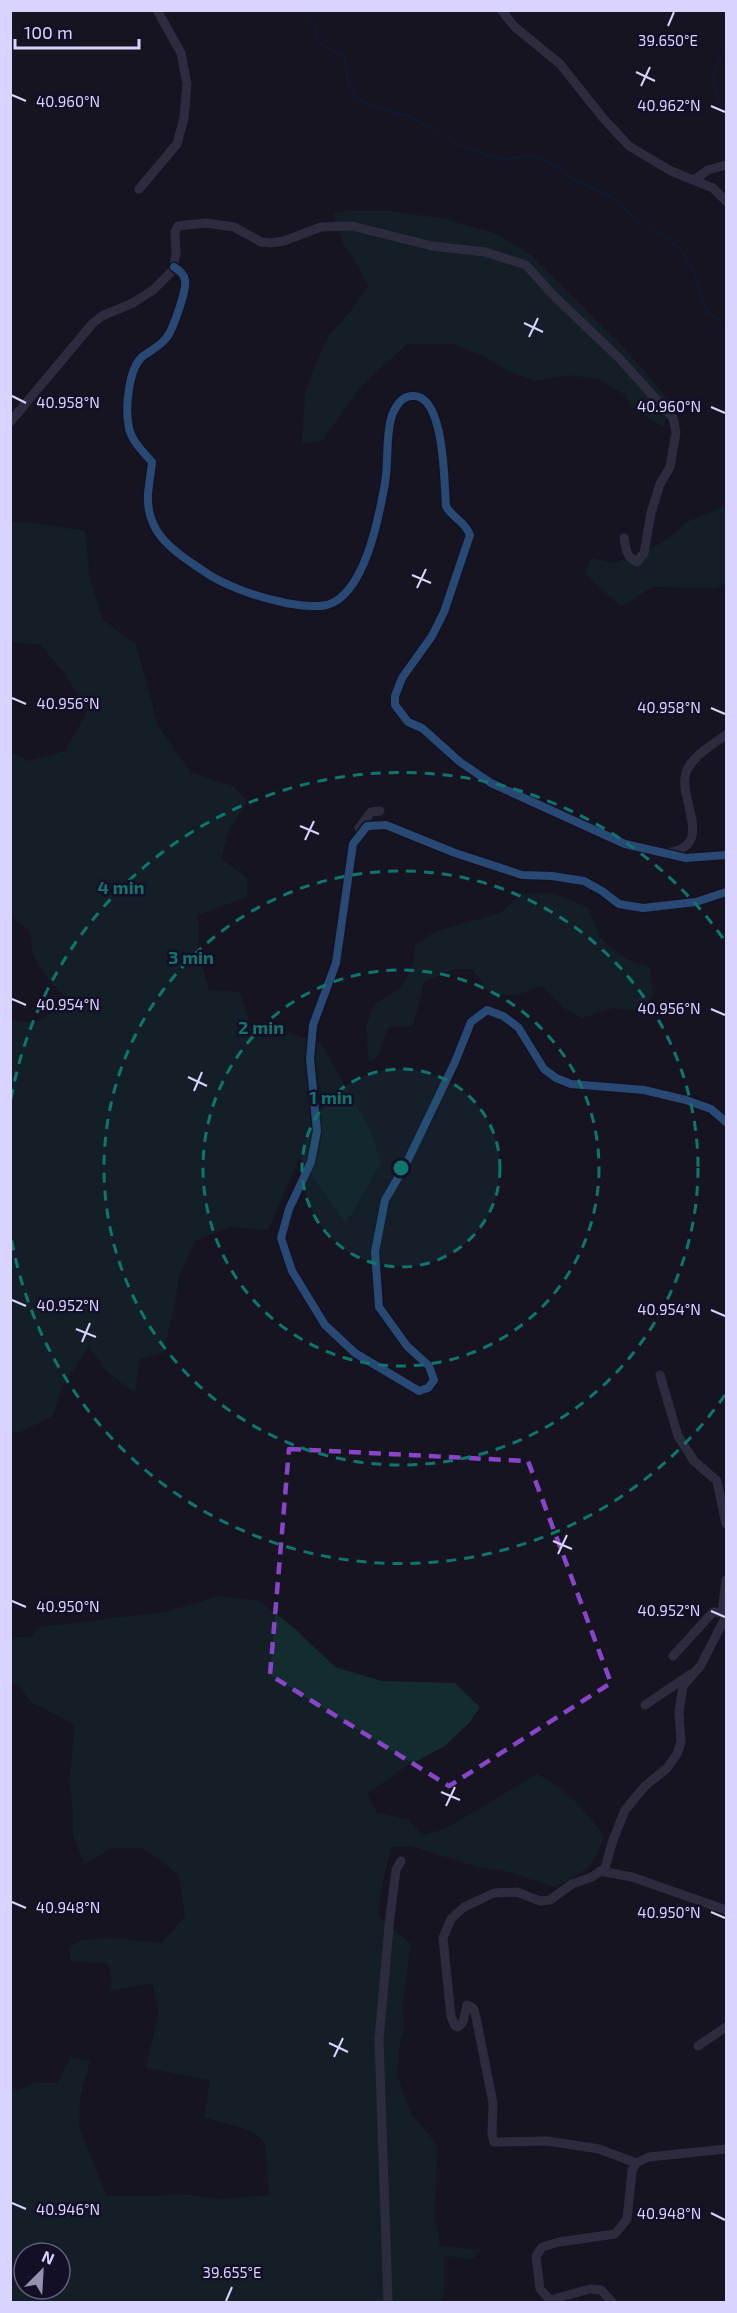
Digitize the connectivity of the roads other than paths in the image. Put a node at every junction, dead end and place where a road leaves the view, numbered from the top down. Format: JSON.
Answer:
{"nodes":[{"id":1,"x":157,"y":10,"type":"edge"},
{"id":2,"x":501,"y":10,"type":"edge"},
{"id":3,"x":726,"y":165,"type":"edge"},
{"id":4,"x":694,"y":180,"type":"junction"},
{"id":5,"x":139,"y":189,"type":"dead end"},
{"id":6,"x":726,"y":201,"type":"edge"},
{"id":7,"x":174,"y":267,"type":"junction"},
{"id":8,"x":10,"y":422,"type":"edge"},
{"id":9,"x":624,"y":538,"type":"dead end"},
{"id":10,"x":726,"y":735,"type":"edge"},
{"id":11,"x":380,"y":811,"type":"dead end"},
{"id":12,"x":353,"y":844,"type":"junction"},
{"id":13,"x":665,"y":853,"type":"junction"},
{"id":14,"x":726,"y":855,"type":"edge"},
{"id":15,"x":726,"y":892,"type":"edge"},
{"id":16,"x":726,"y":1122,"type":"edge"},
{"id":17,"x":660,"y":1375,"type":"dead end"},
{"id":18,"x":726,"y":1524,"type":"edge"},
{"id":19,"x":726,"y":1580,"type":"edge"},
{"id":20,"x":725,"y":1614,"type":"edge"},
{"id":21,"x":673,"y":1656,"type":"dead end"},
{"id":22,"x":696,"y":1671,"type":"junction"},
{"id":23,"x":645,"y":1705,"type":"dead end"},
{"id":24,"x":400,"y":1861,"type":"dead end"},
{"id":25,"x":600,"y":1871,"type":"junction"},
{"id":26,"x":726,"y":1910,"type":"edge"},
{"id":27,"x":726,"y":2027,"type":"edge"},
{"id":28,"x":698,"y":2046,"type":"dead end"},
{"id":29,"x":726,"y":2148,"type":"edge"},
{"id":30,"x":636,"y":2163,"type":"junction"},
{"id":31,"x":388,"y":2302,"type":"edge"},
{"id":32,"x":612,"y":2302,"type":"edge"}],
"edges":[{"from":1,"to":5,"type":"street"},
{"from":2,"to":4,"type":"street"},
{"from":3,"to":4,"type":"street"},
{"from":4,"to":6,"type":"street"},
{"from":7,"to":8,"type":"street"},
{"from":7,"to":9,"type":"street"},
{"from":7,"to":13,"type":"street"},
{"from":10,"to":13,"type":"street"},
{"from":11,"to":12,"type":"street"},
{"from":12,"to":15,"type":"street"},
{"from":12,"to":16,"type":"street"},
{"from":13,"to":14,"type":"street"},
{"from":17,"to":18,"type":"street"},
{"from":19,"to":20,"type":"street"},
{"from":20,"to":21,"type":"street"},
{"from":20,"to":22,"type":"street"},
{"from":22,"to":23,"type":"street"},
{"from":22,"to":25,"type":"street"},
{"from":24,"to":31,"type":"street"},
{"from":25,"to":26,"type":"street"},
{"from":25,"to":30,"type":"street"},
{"from":27,"to":28,"type":"street"},
{"from":29,"to":30,"type":"street"},
{"from":30,"to":32,"type":"street"}]}
